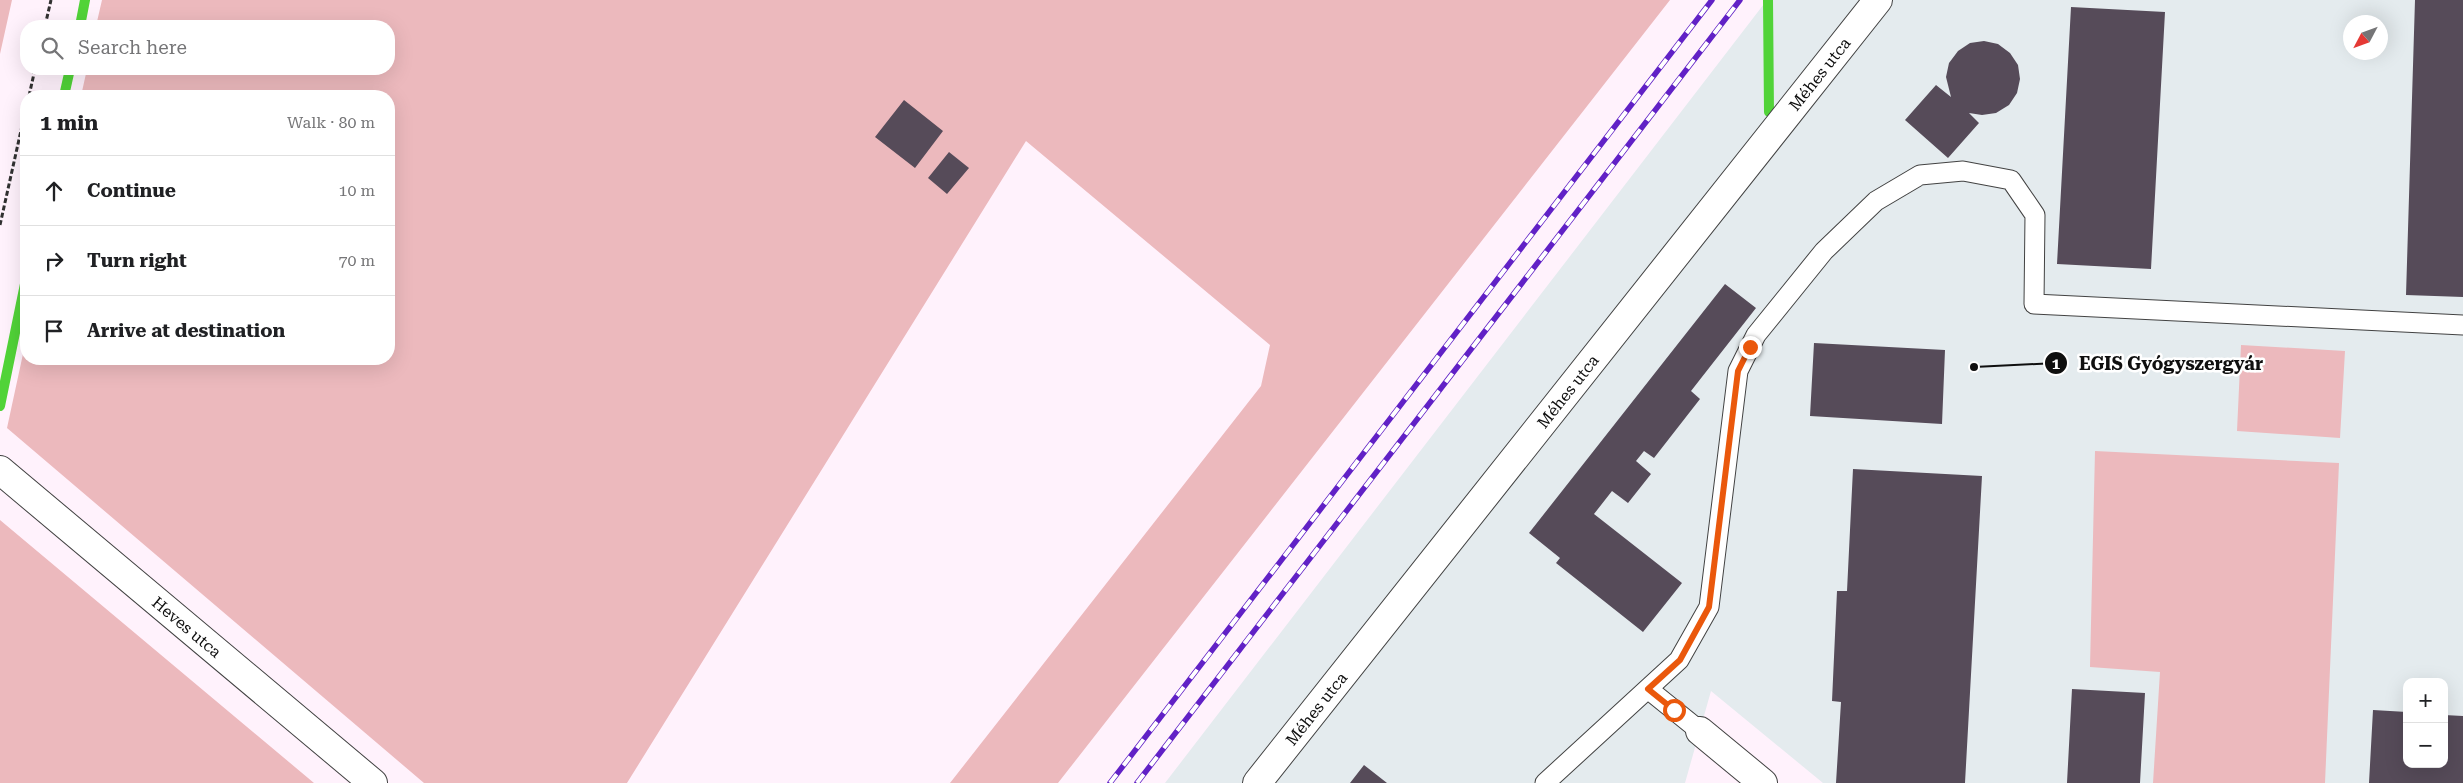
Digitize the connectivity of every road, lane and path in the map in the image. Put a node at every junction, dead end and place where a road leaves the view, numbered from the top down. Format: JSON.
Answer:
{"nodes":[{"id":1,"x":51,"y":0,"type":"edge"},
{"id":2,"x":1878,"y":0,"type":"edge"},
{"id":3,"x":46,"y":20,"type":"edge"},
{"id":4,"x":34,"y":75,"type":"edge"},
{"id":5,"x":30,"y":90,"type":"edge"},
{"id":6,"x":20,"y":135,"type":"edge"},
{"id":7,"x":0,"y":225,"type":"edge"},
{"id":8,"x":2463,"y":325,"type":"edge"},
{"id":9,"x":8,"y":476,"type":"edge"},
{"id":10,"x":1648,"y":689,"type":"junction"},
{"id":11,"x":1700,"y":731,"type":"joint"},
{"id":12,"x":373,"y":783,"type":"edge"},
{"id":13,"x":1257,"y":783,"type":"edge"},
{"id":14,"x":1545,"y":783,"type":"edge"},
{"id":15,"x":1763,"y":783,"type":"edge"}],
"edges":[{"from":1,"to":3,"type":"path"},
{"from":2,"to":13,"type":"street","name":"Méhes utca"},
{"from":4,"to":5,"type":"path"},
{"from":6,"to":7,"type":"path"},
{"from":8,"to":10,"type":"lane"},
{"from":9,"to":12,"type":"street","name":"Heves utca"},
{"from":10,"to":11,"type":"lane"},
{"from":10,"to":14,"type":"lane"},
{"from":11,"to":15,"type":"street"}]}
